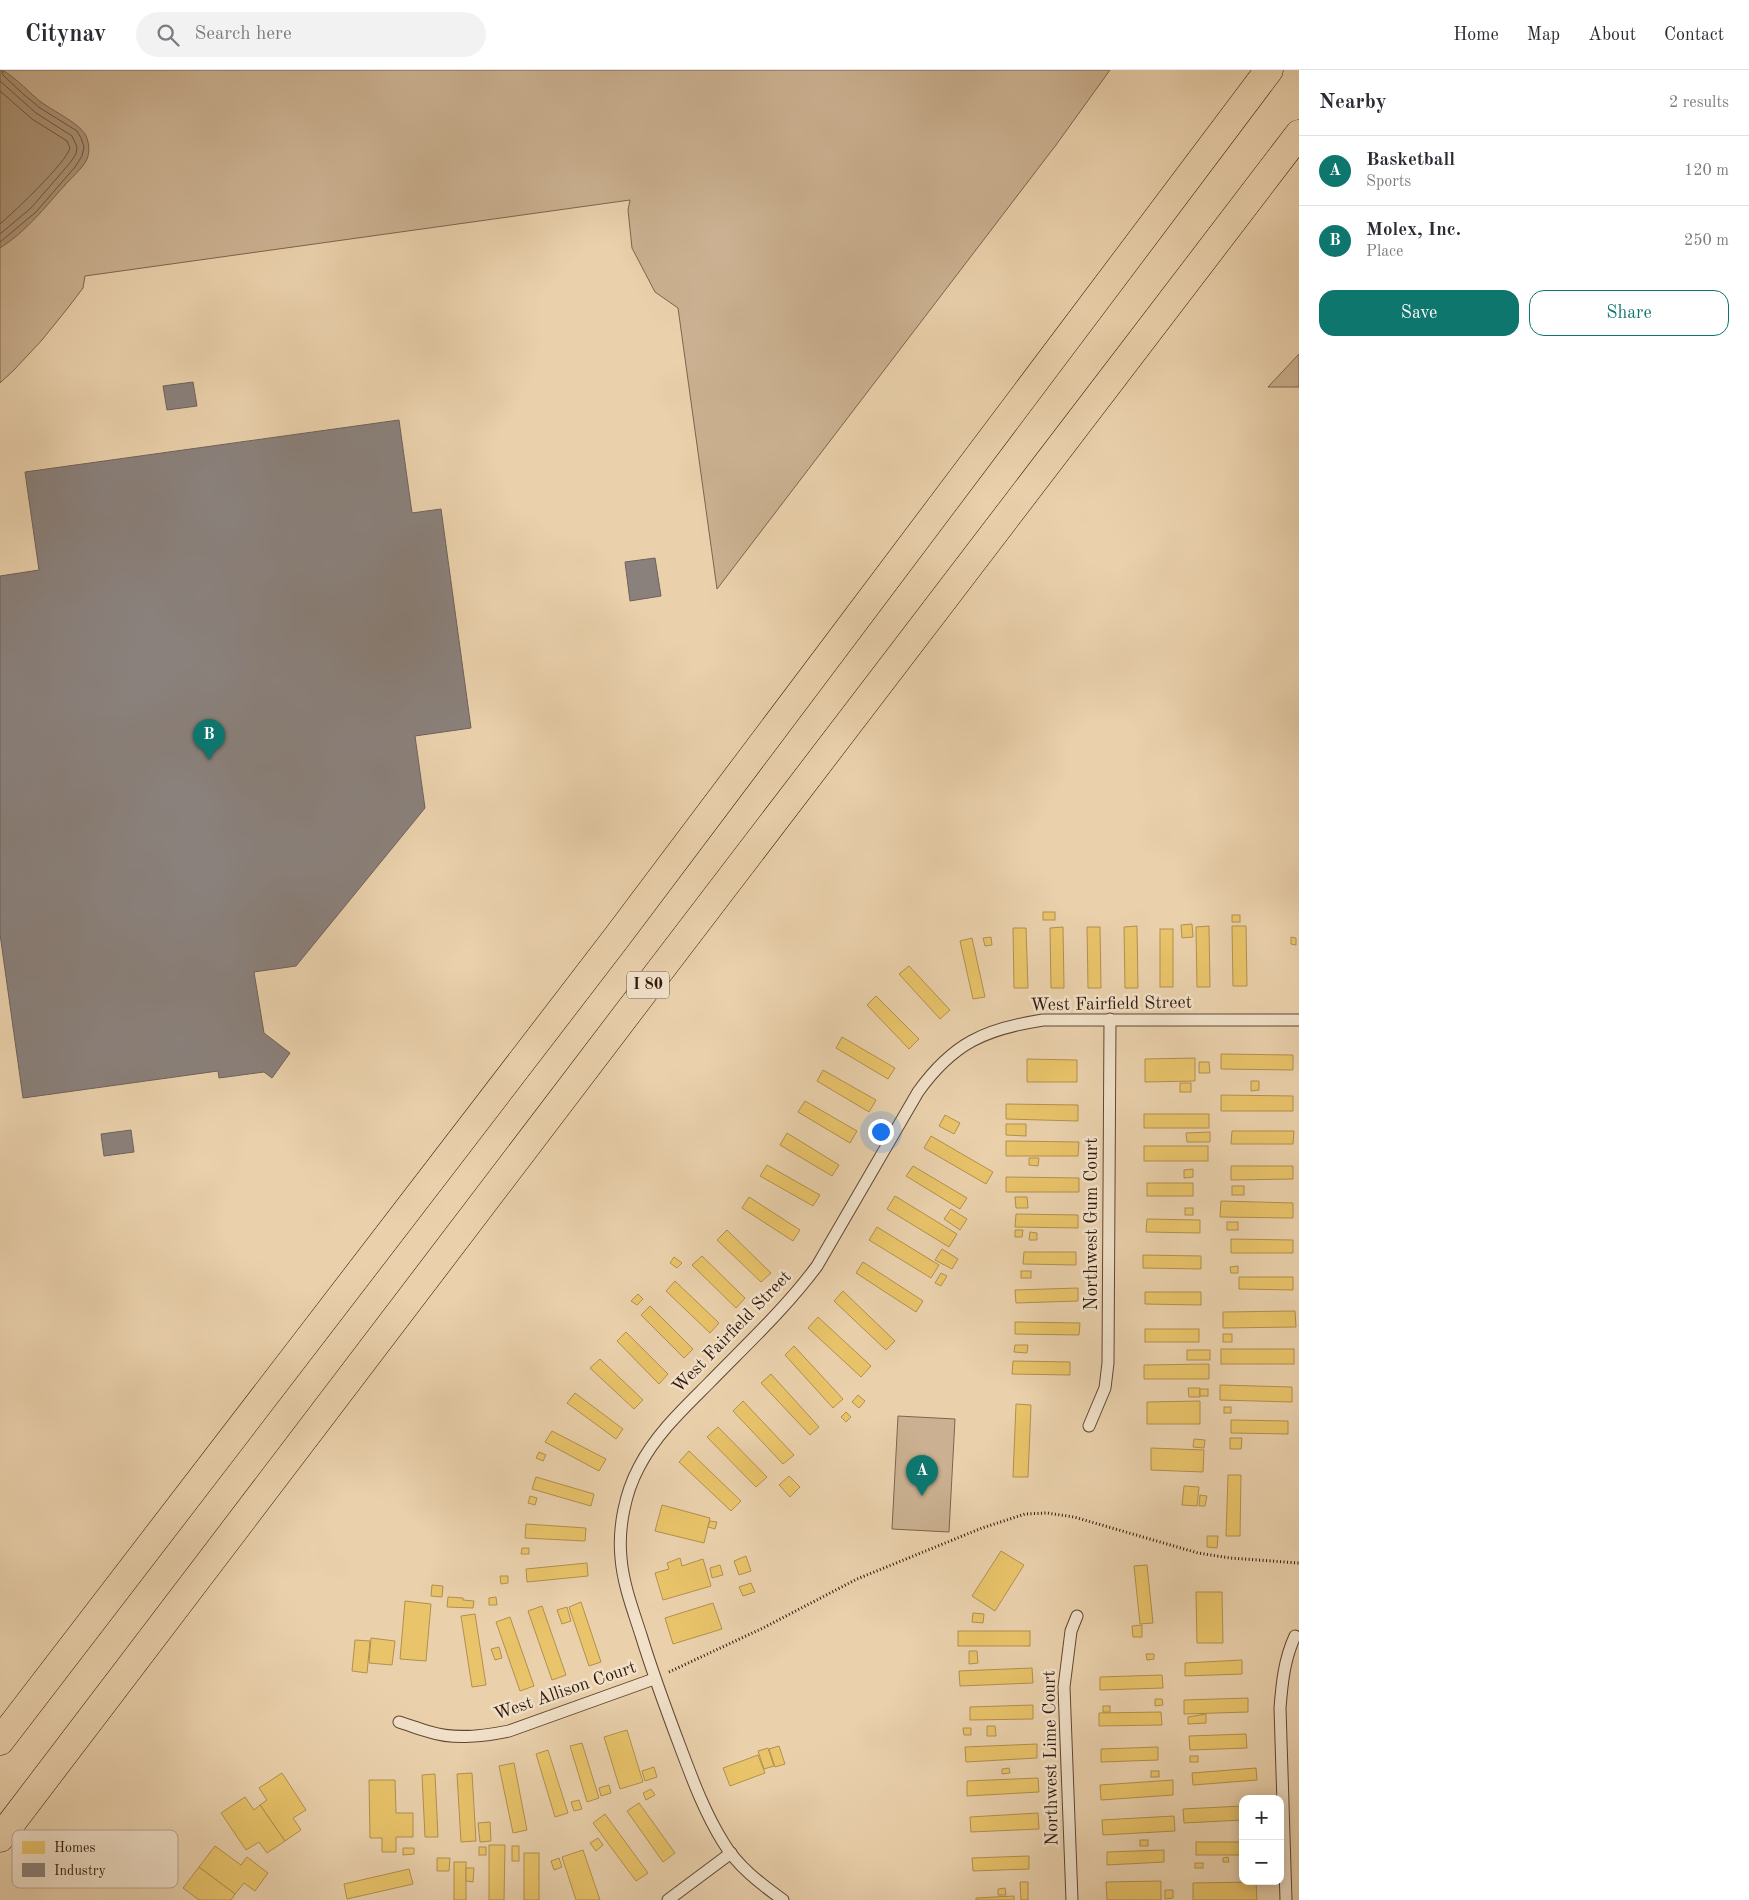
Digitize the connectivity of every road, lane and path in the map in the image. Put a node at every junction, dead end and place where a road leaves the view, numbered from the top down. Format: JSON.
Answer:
{"nodes":[{"id":1,"x":1269,"y":70,"type":"edge"},
{"id":2,"x":1299,"y":134,"type":"edge"},
{"id":3,"x":1110,"y":1019,"type":"junction"},
{"id":4,"x":1299,"y":1020,"type":"edge"},
{"id":5,"x":1089,"y":1426,"type":"dead end"},
{"id":6,"x":1299,"y":1563,"type":"edge"},
{"id":7,"x":1077,"y":1616,"type":"dead end"},
{"id":8,"x":1295,"y":1636,"type":"dead end"},
{"id":9,"x":654,"y":1679,"type":"junction"},
{"id":10,"x":400,"y":1722,"type":"dead end"},
{"id":11,"x":0,"y":1741,"type":"edge"},
{"id":12,"x":0,"y":1838,"type":"edge"},
{"id":13,"x":731,"y":1853,"type":"junction"},
{"id":14,"x":668,"y":1900,"type":"edge"},
{"id":15,"x":783,"y":1900,"type":"edge"},
{"id":16,"x":1072,"y":1900,"type":"edge"},
{"id":17,"x":1286,"y":1900,"type":"edge"}],
"edges":[{"from":1,"to":11,"type":"highway"},
{"from":2,"to":12,"type":"highway","number":"I 80"},
{"from":3,"to":4,"type":"lane","name":"West Fairfield Street"},
{"from":3,"to":5,"type":"lane","name":"Northwest Gum Court"},
{"from":3,"to":9,"type":"lane","name":"West Fairfield Street"},
{"from":6,"to":9,"type":"path"},
{"from":7,"to":16,"type":"lane","name":"Northwest Lime Court"},
{"from":8,"to":17,"type":"lane"},
{"from":9,"to":10,"type":"lane","name":"West Allison Court"},
{"from":9,"to":13,"type":"lane","name":"West Fairfield Street"},
{"from":13,"to":14,"type":"lane"},
{"from":13,"to":15,"type":"lane","name":"West Fairfield Street"}]}
